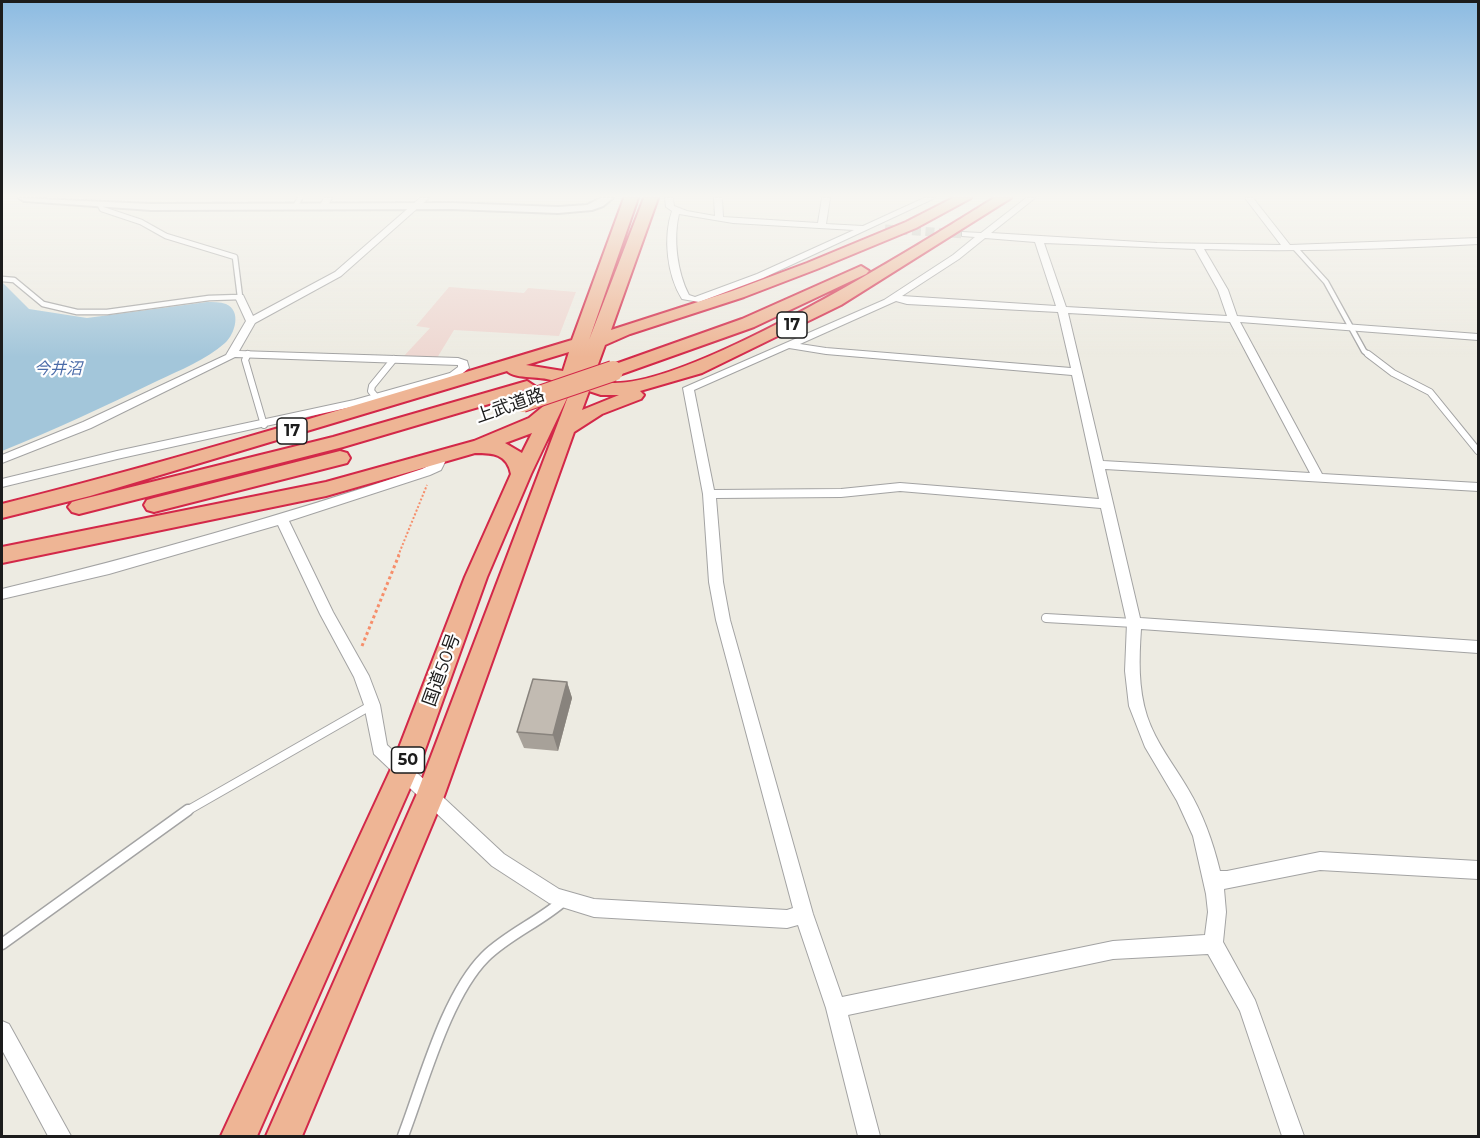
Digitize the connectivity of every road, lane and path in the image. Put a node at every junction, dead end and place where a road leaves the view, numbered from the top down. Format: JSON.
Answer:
{"nodes":[{"id":1,"x":222,"y":251,"type":"edge"},
{"id":2,"x":364,"y":251,"type":"edge"},
{"id":3,"x":611,"y":251,"type":"edge"},
{"id":4,"x":631,"y":251,"type":"edge"},
{"id":5,"x":675,"y":251,"type":"edge"},
{"id":6,"x":815,"y":251,"type":"edge"},
{"id":7,"x":848,"y":251,"type":"edge"},
{"id":8,"x":873,"y":251,"type":"tunnel mouth"},
{"id":9,"x":899,"y":251,"type":"tunnel mouth"},
{"id":10,"x":918,"y":251,"type":"edge"},
{"id":11,"x":962,"y":251,"type":"edge"},
{"id":12,"x":1043,"y":251,"type":"edge"},
{"id":13,"x":1200,"y":251,"type":"edge"},
{"id":14,"x":1295,"y":251,"type":"edge"},
{"id":15,"x":2,"y":279,"type":"edge"},
{"id":16,"x":614,"y":296,"type":"junction"},
{"id":17,"x":240,"y":297,"type":"junction"},
{"id":18,"x":894,"y":297,"type":"junction"},
{"id":19,"x":1063,"y":312,"type":"junction"},
{"id":20,"x":659,"y":319,"type":"junction"},
{"id":21,"x":1233,"y":319,"type":"junction"},
{"id":22,"x":251,"y":321,"type":"junction"},
{"id":23,"x":1354,"y":329,"type":"junction"},
{"id":24,"x":1479,"y":337,"type":"edge"},
{"id":25,"x":600,"y":339,"type":"junction"},
{"id":26,"x":581,"y":343,"type":"junction"},
{"id":27,"x":790,"y":345,"type":"junction"},
{"id":28,"x":234,"y":354,"type":"junction"},
{"id":29,"x":248,"y":354,"type":"junction"},
{"id":30,"x":394,"y":359,"type":"junction"},
{"id":31,"x":710,"y":363,"type":"junction"},
{"id":32,"x":614,"y":364,"type":"junction"},
{"id":33,"x":1075,"y":372,"type":"junction"},
{"id":34,"x":447,"y":384,"type":"junction"},
{"id":35,"x":572,"y":385,"type":"junction"},
{"id":36,"x":524,"y":395,"type":"junction"},
{"id":37,"x":379,"y":400,"type":"junction"},
{"id":38,"x":264,"y":425,"type":"junction"},
{"id":39,"x":567,"y":428,"type":"junction"},
{"id":40,"x":475,"y":447,"type":"junction"},
{"id":41,"x":1479,"y":451,"type":"edge"},
{"id":42,"x":437,"y":458,"type":"junction"},
{"id":43,"x":2,"y":459,"type":"edge"},
{"id":44,"x":1097,"y":465,"type":"junction"},
{"id":45,"x":521,"y":474,"type":"junction"},
{"id":46,"x":1318,"y":477,"type":"junction"},
{"id":47,"x":2,"y":483,"type":"edge"},
{"id":48,"x":1479,"y":487,"type":"edge"},
{"id":49,"x":424,"y":494,"type":"dead end"},
{"id":50,"x":709,"y":494,"type":"junction"},
{"id":51,"x":1106,"y":504,"type":"junction"},
{"id":52,"x":2,"y":511,"type":"edge"},
{"id":53,"x":282,"y":519,"type":"junction"},
{"id":54,"x":2,"y":525,"type":"edge"},
{"id":55,"x":2,"y":542,"type":"edge"},
{"id":56,"x":2,"y":555,"type":"edge"},
{"id":57,"x":3,"y":597,"type":"edge"},
{"id":58,"x":1046,"y":618,"type":"dead end"},
{"id":59,"x":1134,"y":623,"type":"junction"},
{"id":60,"x":1479,"y":647,"type":"edge"},
{"id":61,"x":352,"y":659,"type":"junction"},
{"id":62,"x":372,"y":705,"type":"junction"},
{"id":63,"x":403,"y":772,"type":"junction"},
{"id":64,"x":430,"y":796,"type":"junction"},
{"id":65,"x":1479,"y":870,"type":"edge"},
{"id":66,"x":1213,"y":879,"type":"junction"},
{"id":67,"x":565,"y":900,"type":"junction"},
{"id":68,"x":804,"y":914,"type":"junction"},
{"id":69,"x":1213,"y":943,"type":"junction"},
{"id":70,"x":2,"y":944,"type":"edge"},
{"id":71,"x":836,"y":1008,"type":"junction"},
{"id":72,"x":2,"y":1031,"type":"edge"},
{"id":73,"x":60,"y":1137,"type":"edge"},
{"id":74,"x":239,"y":1137,"type":"edge"},
{"id":75,"x":284,"y":1137,"type":"edge"},
{"id":76,"x":403,"y":1137,"type":"edge"},
{"id":77,"x":869,"y":1137,"type":"edge"},
{"id":78,"x":1293,"y":1137,"type":"edge"}],
"edges":[{"from":1,"to":17,"type":"lane"},
{"from":2,"to":22,"type":"street"},
{"from":3,"to":26,"type":"highway","name":"国道50号","number":"50"},
{"from":4,"to":16,"type":"highway","name":"国道50号","number":"50"},
{"from":5,"to":6,"type":"street"},
{"from":7,"to":20,"type":"highway"},
{"from":8,"to":32,"type":"highway","name":"上武道路","number":"17"},
{"from":9,"to":32,"type":"highway","name":"上武道路","number":"17"},
{"from":10,"to":31,"type":"highway","number":"17"},
{"from":11,"to":18,"type":"street"},
{"from":12,"to":19,"type":"street"},
{"from":13,"to":21,"type":"street"},
{"from":14,"to":23,"type":"lane"},
{"from":15,"to":17,"type":"lane"},
{"from":16,"to":20,"type":"highway"},
{"from":16,"to":25,"type":"highway","name":"国道50号","number":"50"},
{"from":17,"to":22,"type":"street"},
{"from":18,"to":19,"type":"street"},
{"from":18,"to":27,"type":"street"},
{"from":19,"to":21,"type":"street"},
{"from":19,"to":33,"type":"street"},
{"from":20,"to":25,"type":"highway"},
{"from":21,"to":23,"type":"street"},
{"from":21,"to":46,"type":"street"},
{"from":22,"to":28,"type":"street"},
{"from":23,"to":24,"type":"street"},
{"from":23,"to":41,"type":"lane"},
{"from":25,"to":35,"type":"highway","name":"国道50号","number":"50"},
{"from":26,"to":34,"type":"highway","number":"17"},
{"from":26,"to":35,"type":"highway","name":"国道50号","number":"50"},
{"from":27,"to":33,"type":"street"},
{"from":27,"to":50,"type":"street"},
{"from":28,"to":29,"type":"street"},
{"from":28,"to":43,"type":"street"},
{"from":29,"to":30,"type":"street"},
{"from":29,"to":38,"type":"lane"},
{"from":30,"to":37,"type":"lane"},
{"from":30,"to":37,"type":"street"},
{"from":31,"to":35,"type":"highway","number":"17"},
{"from":31,"to":39,"type":"highway","number":"17"},
{"from":32,"to":36,"type":"highway","name":"上武道路","number":"17","bridge":true},
{"from":33,"to":44,"type":"street"},
{"from":34,"to":35,"type":"highway"},
{"from":34,"to":37,"type":"highway","number":"17"},
{"from":35,"to":39,"type":"highway","name":"国道50号","number":"50"},
{"from":35,"to":40,"type":"highway"},
{"from":35,"to":45,"type":"highway","name":"国道50号","number":"50"},
{"from":36,"to":54,"type":"highway","name":"上武道路","number":"17"},
{"from":36,"to":55,"type":"highway","name":"上武道路","number":"17"},
{"from":37,"to":38,"type":"street"},
{"from":37,"to":52,"type":"highway","number":"17"},
{"from":38,"to":47,"type":"street"},
{"from":39,"to":64,"type":"highway","name":"国道50号","number":"50"},
{"from":40,"to":42,"type":"highway"},
{"from":40,"to":45,"type":"highway"},
{"from":42,"to":53,"type":"street"},
{"from":42,"to":56,"type":"highway"},
{"from":44,"to":46,"type":"street"},
{"from":44,"to":51,"type":"street"},
{"from":45,"to":63,"type":"highway","name":"国道50号","number":"50"},
{"from":46,"to":48,"type":"street"},
{"from":49,"to":61,"type":"path"},
{"from":50,"to":51,"type":"street"},
{"from":50,"to":68,"type":"street"},
{"from":51,"to":59,"type":"street"},
{"from":53,"to":57,"type":"street"},
{"from":53,"to":61,"type":"street"},
{"from":58,"to":59,"type":"lane"},
{"from":59,"to":60,"type":"street"},
{"from":59,"to":66,"type":"street"},
{"from":61,"to":62,"type":"street"},
{"from":62,"to":63,"type":"street"},
{"from":62,"to":70,"type":"lane"},
{"from":63,"to":64,"type":"street"},
{"from":63,"to":74,"type":"highway","name":"国道50号","number":"50"},
{"from":64,"to":67,"type":"street"},
{"from":64,"to":75,"type":"highway","name":"国道50号","number":"50"},
{"from":65,"to":66,"type":"street"},
{"from":66,"to":69,"type":"street"},
{"from":67,"to":68,"type":"street"},
{"from":67,"to":76,"type":"lane"},
{"from":68,"to":71,"type":"street"},
{"from":69,"to":71,"type":"street"},
{"from":69,"to":78,"type":"street"},
{"from":71,"to":77,"type":"street"},
{"from":72,"to":73,"type":"street"}]}
